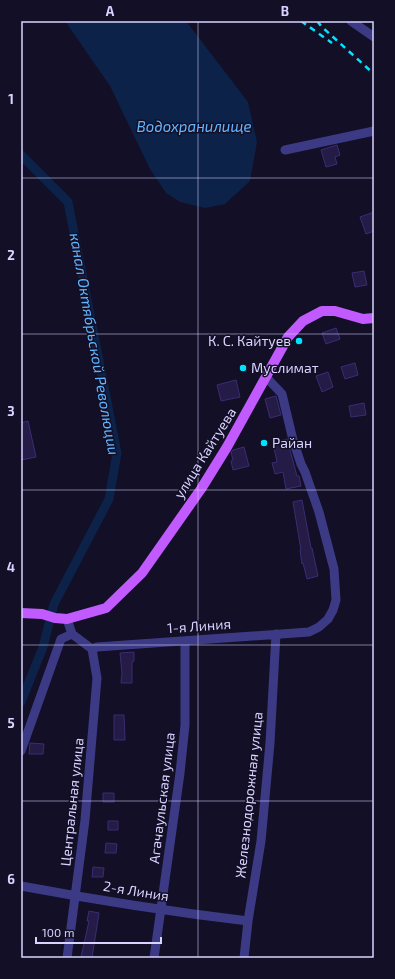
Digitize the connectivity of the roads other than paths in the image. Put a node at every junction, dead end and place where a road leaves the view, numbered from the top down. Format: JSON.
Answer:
{"nodes":[{"id":1,"x":351,"y":21,"type":"edge"},
{"id":2,"x":374,"y":37,"type":"edge"},
{"id":3,"x":374,"y":131,"type":"edge"},
{"id":4,"x":285,"y":150,"type":"dead end"},
{"id":5,"x":374,"y":318,"type":"edge"},
{"id":6,"x":266,"y":377,"type":"junction"},
{"id":7,"x":21,"y":613,"type":"edge"},
{"id":8,"x":67,"y":619,"type":"junction"},
{"id":9,"x":72,"y":634,"type":"junction"},
{"id":10,"x":276,"y":634,"type":"junction"},
{"id":11,"x":185,"y":641,"type":"junction"},
{"id":12,"x":92,"y":649,"type":"junction"},
{"id":13,"x":21,"y":751,"type":"edge"},
{"id":14,"x":21,"y":886,"type":"edge"},
{"id":15,"x":76,"y":896,"type":"junction"},
{"id":16,"x":161,"y":910,"type":"junction"},
{"id":17,"x":248,"y":921,"type":"junction"},
{"id":18,"x":67,"y":958,"type":"edge"},
{"id":19,"x":154,"y":958,"type":"edge"},
{"id":20,"x":244,"y":958,"type":"edge"}],
"edges":[{"from":1,"to":2,"type":"street"},
{"from":3,"to":4,"type":"street"},
{"from":5,"to":6,"type":"main road","name":"улица Кайтуева"},
{"from":6,"to":8,"type":"main road","name":"улица Кайтуева"},
{"from":6,"to":10,"type":"street","name":"1-я Линия"},
{"from":7,"to":8,"type":"main road","name":"улица Кайтуева"},
{"from":8,"to":9,"type":"street"},
{"from":9,"to":12,"type":"street"},
{"from":9,"to":13,"type":"street"},
{"from":10,"to":11,"type":"street","name":"1-я Линия"},
{"from":10,"to":17,"type":"street","name":"Железнодорожная улица"},
{"from":11,"to":12,"type":"street","name":"1-я Линия"},
{"from":11,"to":16,"type":"street","name":"Агачаульская улица"},
{"from":12,"to":15,"type":"street","name":"Центральная улица"},
{"from":14,"to":15,"type":"street","name":"2-я Линия"},
{"from":15,"to":16,"type":"street","name":"2-я Линия"},
{"from":15,"to":18,"type":"street","name":"Центральная улица"},
{"from":16,"to":17,"type":"street","name":"2-я Линия"},
{"from":16,"to":19,"type":"street","name":"Агачаульская улица"},
{"from":17,"to":20,"type":"street","name":"Железнодорожная улица"}]}
